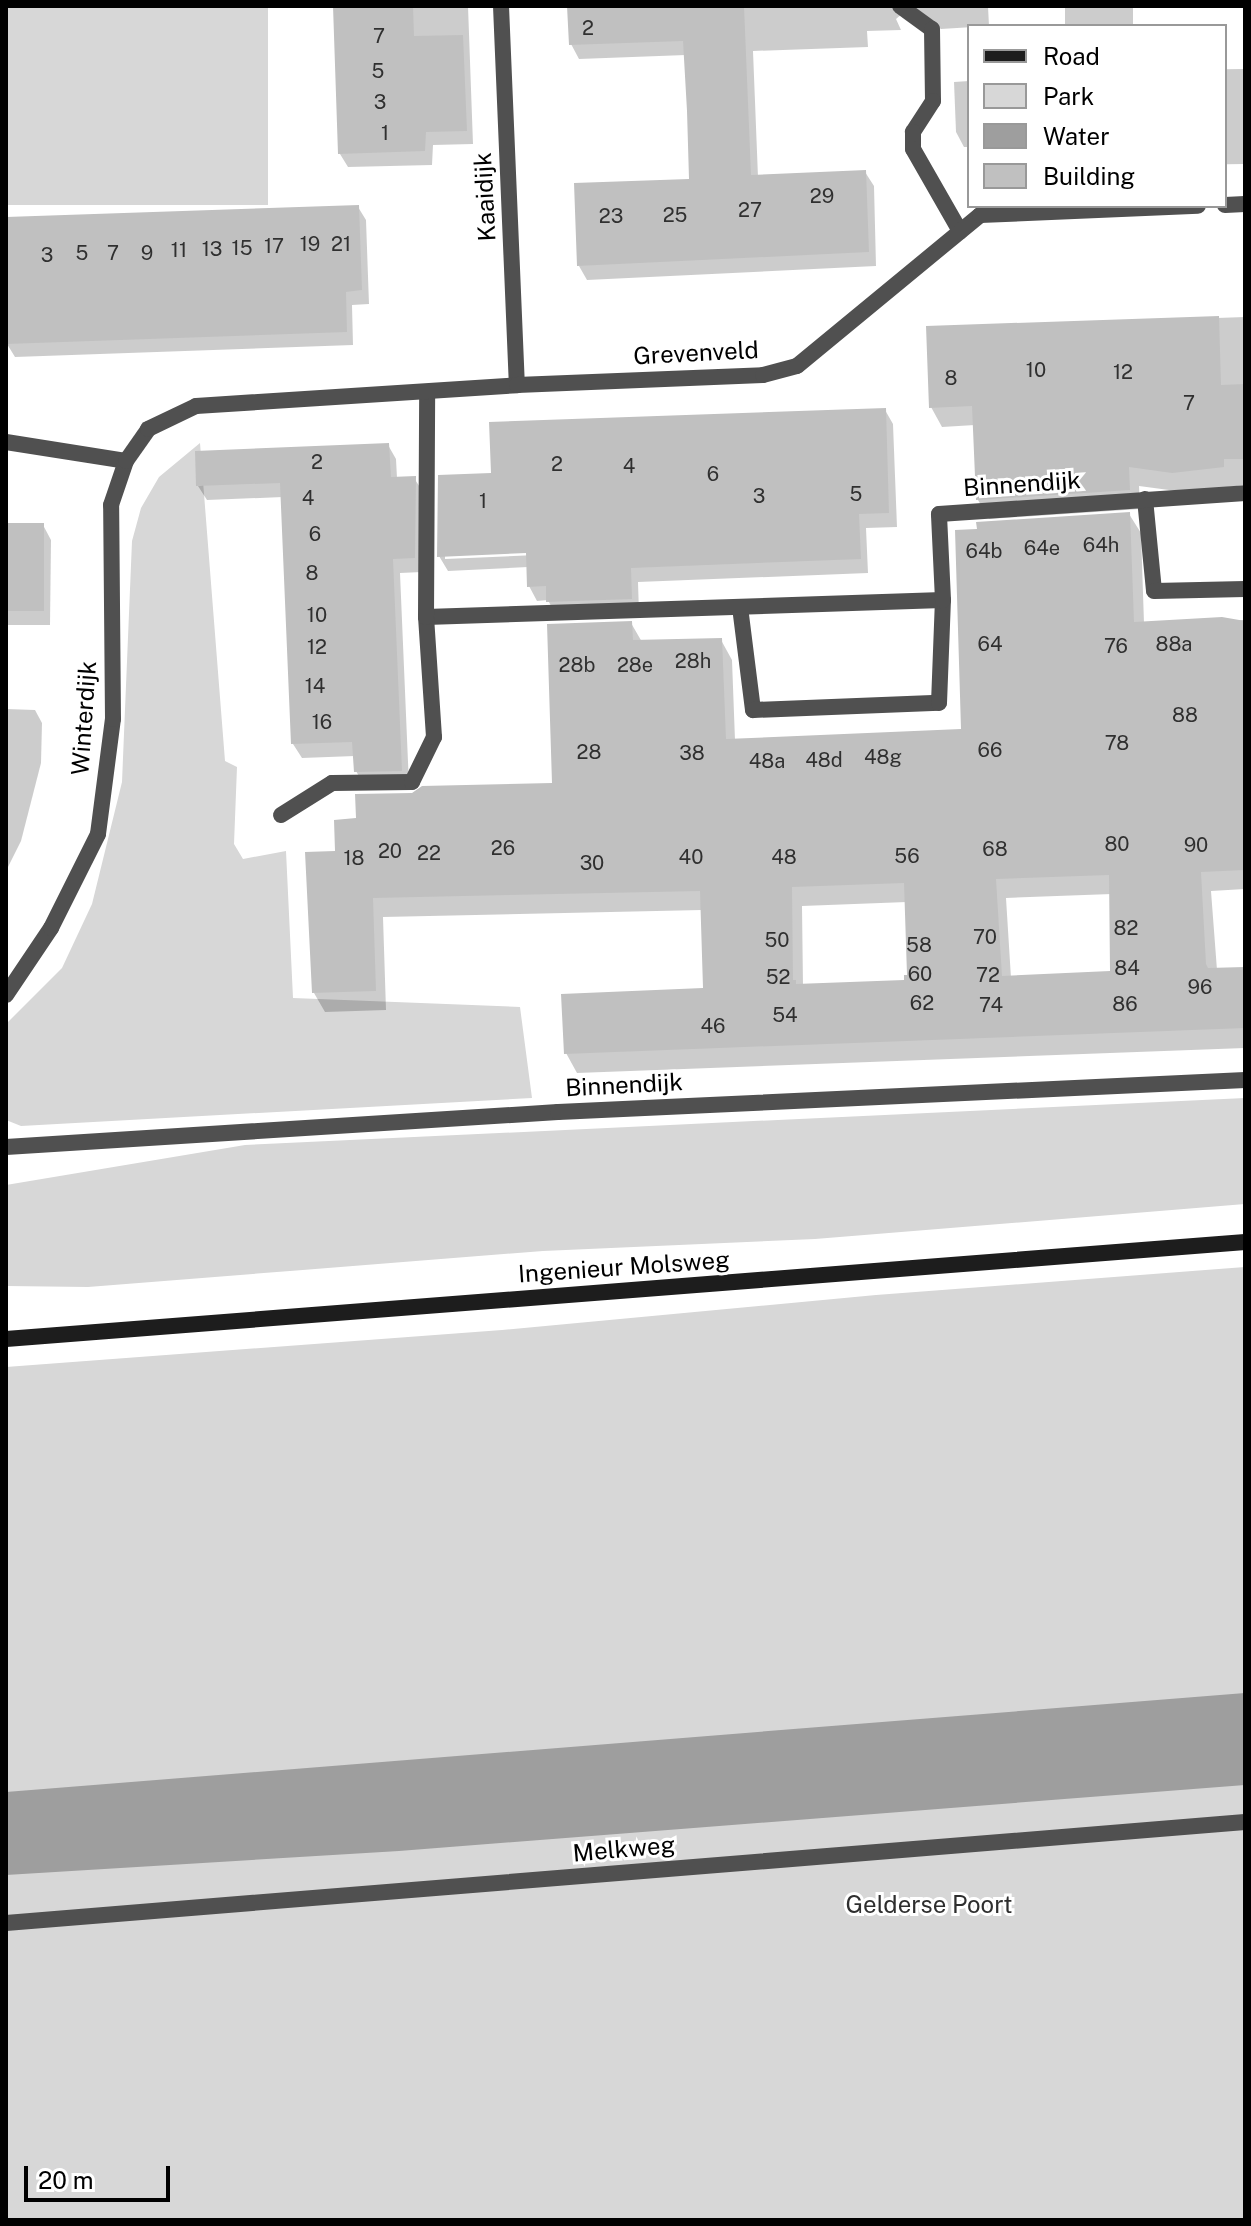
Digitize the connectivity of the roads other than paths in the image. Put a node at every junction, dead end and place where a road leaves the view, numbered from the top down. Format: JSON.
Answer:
{"nodes":[{"id":1,"x":501,"y":6,"type":"edge"},
{"id":2,"x":900,"y":6,"type":"edge"},
{"id":3,"x":1150,"y":208,"type":"edge"},
{"id":4,"x":960,"y":231,"type":"junction"},
{"id":5,"x":517,"y":385,"type":"junction"},
{"id":6,"x":427,"y":393,"type":"junction"},
{"id":7,"x":148,"y":429,"type":"joint"},
{"id":8,"x":6,"y":442,"type":"edge"},
{"id":9,"x":126,"y":461,"type":"junction"},
{"id":10,"x":1245,"y":493,"type":"edge"},
{"id":11,"x":1145,"y":499,"type":"junction"},
{"id":12,"x":1245,"y":589,"type":"edge"},
{"id":13,"x":943,"y":600,"type":"junction"},
{"id":14,"x":740,"y":607,"type":"junction"},
{"id":15,"x":426,"y":617,"type":"junction"},
{"id":16,"x":281,"y":815,"type":"dead end"},
{"id":17,"x":6,"y":995,"type":"edge"},
{"id":18,"x":1245,"y":1080,"type":"edge"},
{"id":19,"x":6,"y":1147,"type":"edge"},
{"id":20,"x":1245,"y":1242,"type":"edge"},
{"id":21,"x":6,"y":1339,"type":"edge"},
{"id":22,"x":1245,"y":1822,"type":"edge"},
{"id":23,"x":6,"y":1923,"type":"edge"}],
"edges":[{"from":1,"to":5,"type":"street","name":"Kaaidijk"},
{"from":2,"to":4,"type":"street"},
{"from":3,"to":4,"type":"street","name":"Grevenveld"},
{"from":4,"to":5,"type":"street","name":"Grevenveld"},
{"from":5,"to":6,"type":"street","name":"Grevenveld"},
{"from":6,"to":7,"type":"street","name":"Grevenveld"},
{"from":6,"to":15,"type":"street"},
{"from":7,"to":9,"type":"street","name":"Winterdijk"},
{"from":8,"to":9,"type":"street"},
{"from":9,"to":17,"type":"street","name":"Winterdijk"},
{"from":10,"to":11,"type":"street","name":"Binnendijk"},
{"from":11,"to":12,"type":"street"},
{"from":11,"to":13,"type":"street","name":"Binnendijk"},
{"from":13,"to":14,"type":"street"},
{"from":13,"to":14,"type":"street","name":"Binnendijk"},
{"from":14,"to":15,"type":"street"},
{"from":15,"to":16,"type":"street"},
{"from":18,"to":19,"type":"street","name":"Binnendijk"},
{"from":20,"to":21,"type":"main road","name":"Ingenieur Molsweg"},
{"from":22,"to":23,"type":"street","name":"Melkweg"}]}
